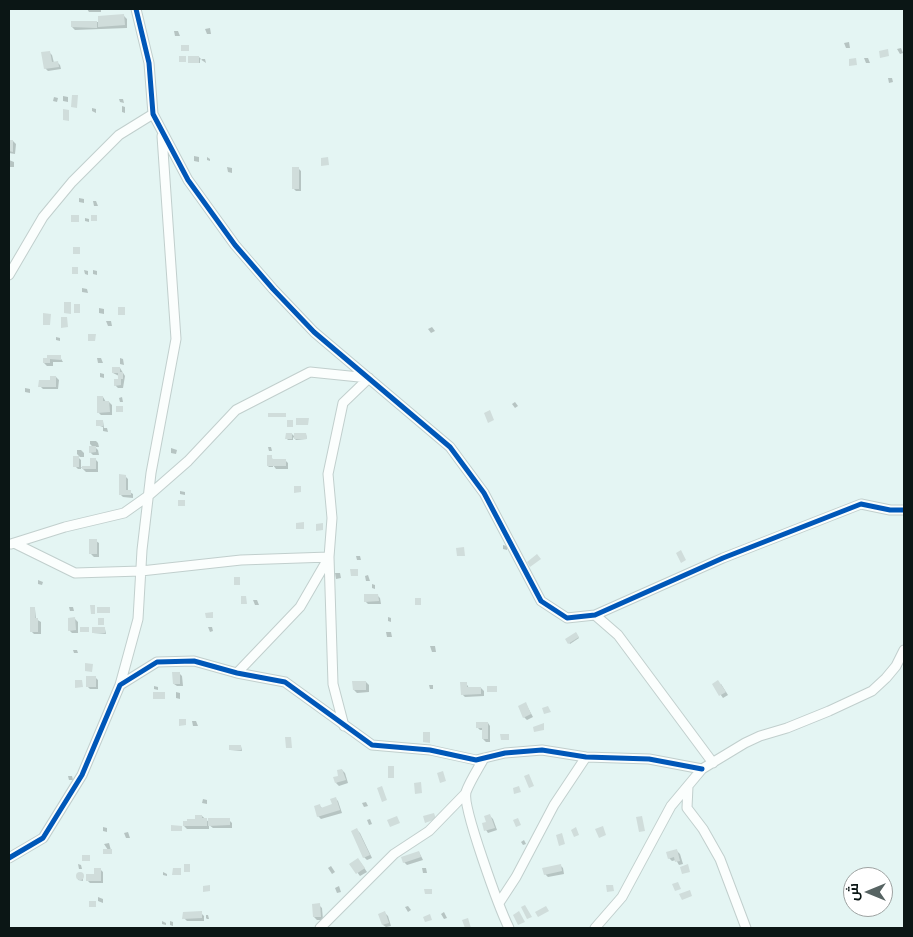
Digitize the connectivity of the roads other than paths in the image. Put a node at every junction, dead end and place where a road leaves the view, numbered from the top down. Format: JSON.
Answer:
{"nodes":[{"id":1,"x":137,"y":10,"type":"edge"},
{"id":2,"x":153,"y":114,"type":"junction"},
{"id":3,"x":162,"y":130,"type":"junction"},
{"id":4,"x":9,"y":275,"type":"edge"},
{"id":5,"x":369,"y":378,"type":"junction"},
{"id":6,"x":148,"y":496,"type":"junction"},
{"id":7,"x":904,"y":510,"type":"edge"},
{"id":8,"x":11,"y":544,"type":"edge"},
{"id":9,"x":329,"y":557,"type":"junction"},
{"id":10,"x":141,"y":571,"type":"junction"},
{"id":11,"x":595,"y":615,"type":"junction"},
{"id":12,"x":904,"y":650,"type":"edge"},
{"id":13,"x":237,"y":673,"type":"junction"},
{"id":14,"x":120,"y":685,"type":"junction"},
{"id":15,"x":344,"y":726,"type":"junction"},
{"id":16,"x":586,"y":757,"type":"junction"},
{"id":17,"x":484,"y":758,"type":"junction"},
{"id":18,"x":713,"y":763,"type":"junction"},
{"id":19,"x":702,"y":769,"type":"junction"},
{"id":20,"x":688,"y":786,"type":"junction"},
{"id":21,"x":465,"y":794,"type":"junction"},
{"id":22,"x":9,"y":858,"type":"edge"},
{"id":23,"x":499,"y":903,"type":"junction"},
{"id":24,"x":320,"y":928,"type":"edge"},
{"id":25,"x":509,"y":928,"type":"edge"},
{"id":26,"x":595,"y":928,"type":"edge"},
{"id":27,"x":746,"y":928,"type":"edge"}],
"edges":[{"from":1,"to":2,"type":"street"},
{"from":2,"to":3,"type":"street"},
{"from":2,"to":4,"type":"street"},
{"from":3,"to":5,"type":"street"},
{"from":3,"to":6,"type":"street"},
{"from":5,"to":6,"type":"street"},
{"from":5,"to":9,"type":"street"},
{"from":5,"to":11,"type":"street"},
{"from":6,"to":8,"type":"street"},
{"from":6,"to":10,"type":"street"},
{"from":7,"to":11,"type":"street"},
{"from":8,"to":10,"type":"street"},
{"from":9,"to":10,"type":"street"},
{"from":9,"to":13,"type":"street"},
{"from":9,"to":15,"type":"street"},
{"from":10,"to":14,"type":"street"},
{"from":11,"to":18,"type":"street"},
{"from":12,"to":18,"type":"street"},
{"from":13,"to":14,"type":"street"},
{"from":13,"to":15,"type":"street"},
{"from":14,"to":22,"type":"street"},
{"from":15,"to":17,"type":"street"},
{"from":16,"to":17,"type":"street"},
{"from":16,"to":19,"type":"street"},
{"from":16,"to":23,"type":"street"},
{"from":17,"to":21,"type":"street"},
{"from":18,"to":19,"type":"street"},
{"from":19,"to":20,"type":"street"},
{"from":20,"to":26,"type":"street"},
{"from":20,"to":27,"type":"street"},
{"from":21,"to":23,"type":"street"},
{"from":21,"to":24,"type":"street"},
{"from":23,"to":25,"type":"street"}]}
